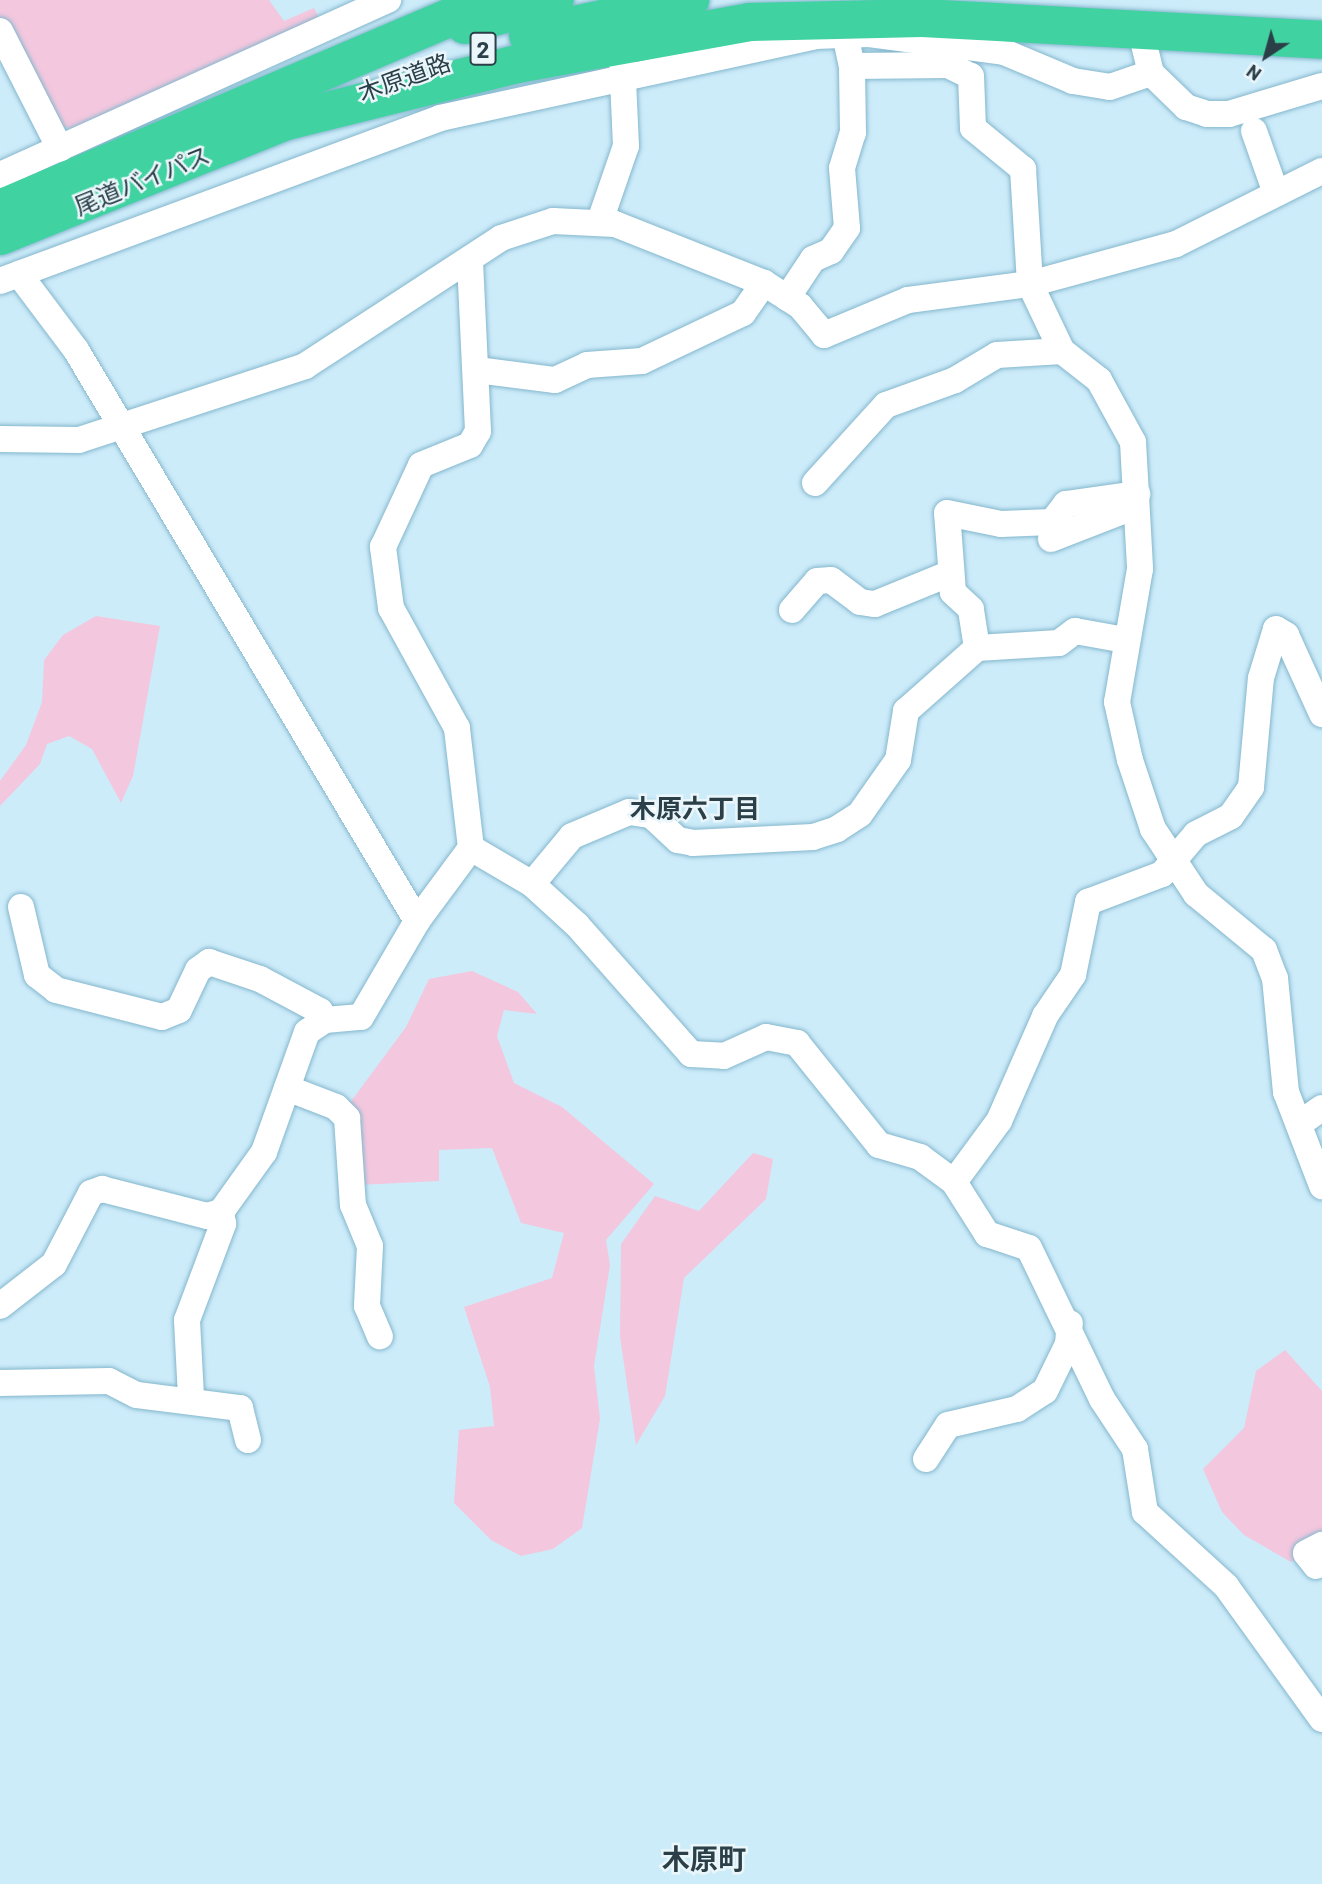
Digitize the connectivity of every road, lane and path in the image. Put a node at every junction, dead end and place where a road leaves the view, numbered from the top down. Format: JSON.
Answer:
{"nodes":[{"id":1,"x":388,"y":0,"type":"edge"},
{"id":2,"x":491,"y":0,"type":"edge"},
{"id":3,"x":555,"y":0,"type":"edge"},
{"id":4,"x":690,"y":0,"type":"edge"},
{"id":5,"x":1144,"y":14,"type":"edge"},
{"id":6,"x":0,"y":31,"type":"edge"},
{"id":7,"x":845,"y":34,"type":"junction"},
{"id":8,"x":1322,"y":40,"type":"edge"},
{"id":9,"x":623,"y":65,"type":"junction"},
{"id":10,"x":852,"y":66,"type":"junction"},
{"id":11,"x":1151,"y":73,"type":"junction"},
{"id":12,"x":1322,"y":86,"type":"edge"},
{"id":13,"x":277,"y":108,"type":"junction"},
{"id":14,"x":1254,"y":131,"type":"dead end"},
{"id":15,"x":60,"y":149,"type":"junction"},
{"id":16,"x":1322,"y":171,"type":"edge"},
{"id":17,"x":0,"y":175,"type":"edge"},
{"id":18,"x":1276,"y":194,"type":"junction"},
{"id":19,"x":0,"y":209,"type":"edge"},
{"id":20,"x":600,"y":221,"type":"junction"},
{"id":21,"x":0,"y":236,"type":"edge"},
{"id":22,"x":470,"y":260,"type":"junction"},
{"id":23,"x":10,"y":277,"type":"edge"},
{"id":24,"x":764,"y":283,"type":"junction"},
{"id":25,"x":1030,"y":284,"type":"junction"},
{"id":26,"x":787,"y":298,"type":"junction"},
{"id":27,"x":1062,"y":351,"type":"junction"},
{"id":28,"x":477,"y":370,"type":"junction"},
{"id":29,"x":121,"y":425,"type":"junction"},
{"id":30,"x":0,"y":439,"type":"edge"},
{"id":31,"x":815,"y":483,"type":"dead end"},
{"id":32,"x":1138,"y":500,"type":"junction"},
{"id":33,"x":1051,"y":539,"type":"dead end"},
{"id":34,"x":951,"y":573,"type":"junction"},
{"id":35,"x":792,"y":610,"type":"dead end"},
{"id":36,"x":1125,"y":640,"type":"junction"},
{"id":37,"x":977,"y":648,"type":"junction"},
{"id":38,"x":1322,"y":714,"type":"edge"},
{"id":39,"x":471,"y":848,"type":"junction"},
{"id":40,"x":1177,"y":863,"type":"junction"},
{"id":41,"x":531,"y":884,"type":"junction"},
{"id":42,"x":22,"y":906,"type":"dead end"},
{"id":43,"x":417,"y":921,"type":"junction"},
{"id":44,"x":326,"y":1020,"type":"junction"},
{"id":45,"x":287,"y":1088,"type":"junction"},
{"id":46,"x":1322,"y":1108,"type":"edge"},
{"id":47,"x":1299,"y":1124,"type":"junction"},
{"id":48,"x":954,"y":1182,"type":"junction"},
{"id":49,"x":1322,"y":1186,"type":"edge"},
{"id":50,"x":221,"y":1212,"type":"junction"},
{"id":51,"x":0,"y":1306,"type":"edge"},
{"id":52,"x":1070,"y":1323,"type":"junction"},
{"id":53,"x":380,"y":1336,"type":"dead end"},
{"id":54,"x":0,"y":1383,"type":"edge"},
{"id":55,"x":191,"y":1397,"type":"junction"},
{"id":56,"x":248,"y":1440,"type":"dead end"},
{"id":57,"x":926,"y":1459,"type":"dead end"},
{"id":58,"x":1322,"y":1719,"type":"edge"}],
"edges":[{"from":1,"to":15,"type":"street"},
{"from":2,"to":13,"type":"highway","number":"2"},
{"from":3,"to":13,"type":"highway","name":"木原道路","number":"2"},
{"from":4,"to":13,"type":"highway","name":"木原道路","number":"2"},
{"from":5,"to":8,"type":"highway"},
{"from":5,"to":11,"type":"street"},
{"from":5,"to":13,"type":"highway"},
{"from":6,"to":15,"type":"street"},
{"from":7,"to":9,"type":"street"},
{"from":7,"to":10,"type":"street"},
{"from":7,"to":11,"type":"street"},
{"from":9,"to":20,"type":"street"},
{"from":9,"to":23,"type":"street"},
{"from":10,"to":25,"type":"street"},
{"from":10,"to":26,"type":"street"},
{"from":11,"to":12,"type":"street"},
{"from":13,"to":19,"type":"highway","name":"尾道バイパス","number":"2"},
{"from":13,"to":21,"type":"highway","name":"尾道バイパス","number":"2"},
{"from":14,"to":18,"type":"street"},
{"from":15,"to":17,"type":"street"},
{"from":16,"to":18,"type":"street"},
{"from":18,"to":25,"type":"street"},
{"from":20,"to":22,"type":"street"},
{"from":20,"to":24,"type":"street"},
{"from":22,"to":28,"type":"street"},
{"from":22,"to":29,"type":"street"},
{"from":23,"to":29,"type":"street"},
{"from":24,"to":26,"type":"street"},
{"from":24,"to":28,"type":"street"},
{"from":25,"to":26,"type":"street"},
{"from":25,"to":27,"type":"street"},
{"from":27,"to":31,"type":"street"},
{"from":27,"to":32,"type":"street"},
{"from":28,"to":39,"type":"street"},
{"from":29,"to":30,"type":"street"},
{"from":29,"to":43,"type":"street"},
{"from":32,"to":33,"type":"street"},
{"from":32,"to":34,"type":"street"},
{"from":32,"to":36,"type":"street"},
{"from":34,"to":35,"type":"street"},
{"from":34,"to":37,"type":"street"},
{"from":36,"to":37,"type":"street"},
{"from":36,"to":40,"type":"street"},
{"from":37,"to":41,"type":"street"},
{"from":38,"to":40,"type":"street"},
{"from":39,"to":41,"type":"street"},
{"from":39,"to":43,"type":"street"},
{"from":40,"to":47,"type":"street"},
{"from":40,"to":48,"type":"street"},
{"from":41,"to":48,"type":"street"},
{"from":42,"to":44,"type":"street"},
{"from":43,"to":44,"type":"street"},
{"from":44,"to":45,"type":"street"},
{"from":45,"to":50,"type":"street"},
{"from":45,"to":53,"type":"street"},
{"from":46,"to":47,"type":"street"},
{"from":47,"to":49,"type":"street"},
{"from":48,"to":52,"type":"street"},
{"from":50,"to":51,"type":"street"},
{"from":50,"to":55,"type":"street"},
{"from":52,"to":57,"type":"street"},
{"from":52,"to":58,"type":"street"},
{"from":54,"to":55,"type":"street"},
{"from":55,"to":56,"type":"street"}]}
